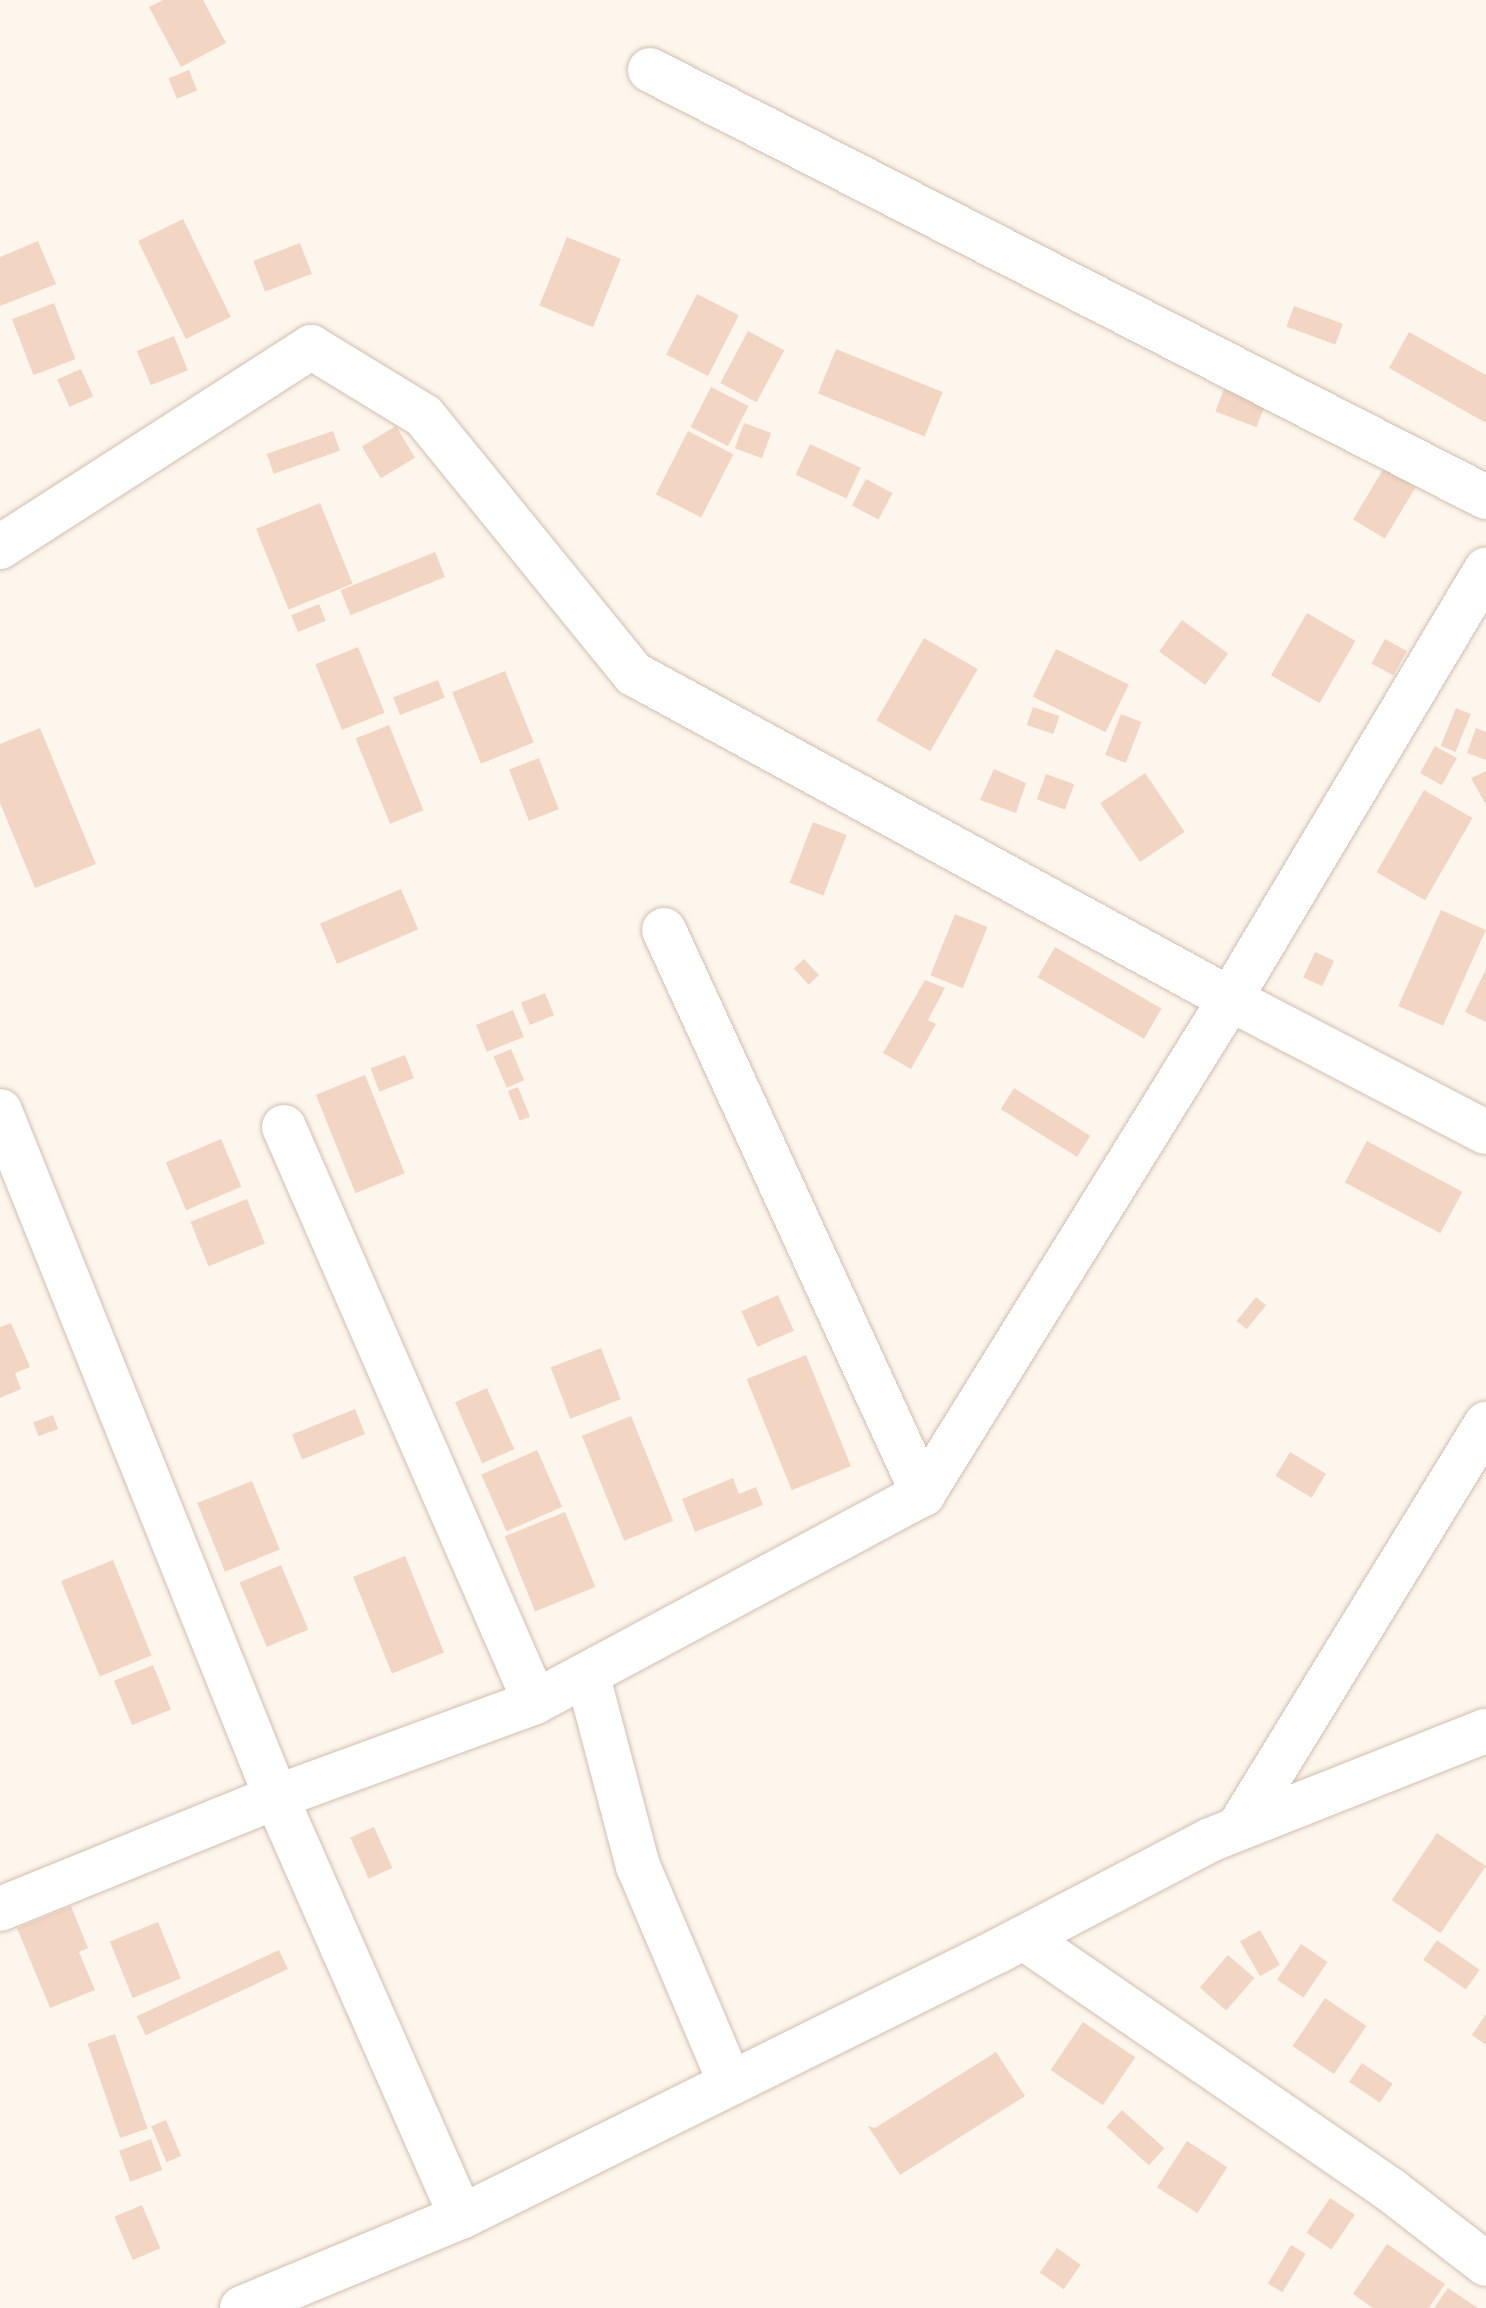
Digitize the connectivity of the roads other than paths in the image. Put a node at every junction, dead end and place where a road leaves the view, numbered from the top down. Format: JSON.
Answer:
{"nodes":[{"id":1,"x":650,"y":70,"type":"dead end"},
{"id":2,"x":1486,"y":497,"type":"edge"},
{"id":3,"x":0,"y":547,"type":"edge"},
{"id":4,"x":1486,"y":570,"type":"edge"},
{"id":5,"x":664,"y":930,"type":"dead end"},
{"id":6,"x":1230,"y":999,"type":"junction"},
{"id":7,"x":0,"y":1111,"type":"edge"},
{"id":8,"x":284,"y":1127,"type":"dead end"},
{"id":9,"x":1486,"y":1132,"type":"edge"},
{"id":10,"x":1486,"y":1424,"type":"edge"},
{"id":11,"x":923,"y":1494,"type":"junction"},
{"id":12,"x":588,"y":1677,"type":"junction"},
{"id":13,"x":535,"y":1702,"type":"junction"},
{"id":14,"x":1486,"y":1731,"type":"edge"},
{"id":15,"x":276,"y":1797,"type":"junction"},
{"id":16,"x":1239,"y":1827,"type":"junction"},
{"id":17,"x":0,"y":1909,"type":"edge"},
{"id":18,"x":1024,"y":1938,"type":"junction"},
{"id":19,"x":730,"y":2083,"type":"junction"},
{"id":20,"x":461,"y":2217,"type":"junction"},
{"id":21,"x":1486,"y":2264,"type":"edge"},
{"id":22,"x":242,"y":2308,"type":"edge"}],
"edges":[{"from":1,"to":2,"type":"street"},
{"from":3,"to":6,"type":"street"},
{"from":4,"to":6,"type":"street"},
{"from":5,"to":11,"type":"street"},
{"from":6,"to":9,"type":"street"},
{"from":6,"to":11,"type":"street"},
{"from":7,"to":15,"type":"street"},
{"from":8,"to":13,"type":"street"},
{"from":10,"to":16,"type":"street"},
{"from":11,"to":12,"type":"street"},
{"from":12,"to":13,"type":"street"},
{"from":12,"to":19,"type":"street"},
{"from":13,"to":15,"type":"street"},
{"from":14,"to":16,"type":"street"},
{"from":15,"to":17,"type":"street"},
{"from":15,"to":20,"type":"street"},
{"from":16,"to":18,"type":"street"},
{"from":18,"to":19,"type":"street"},
{"from":18,"to":21,"type":"street"},
{"from":19,"to":20,"type":"street"},
{"from":20,"to":22,"type":"street"}]}
